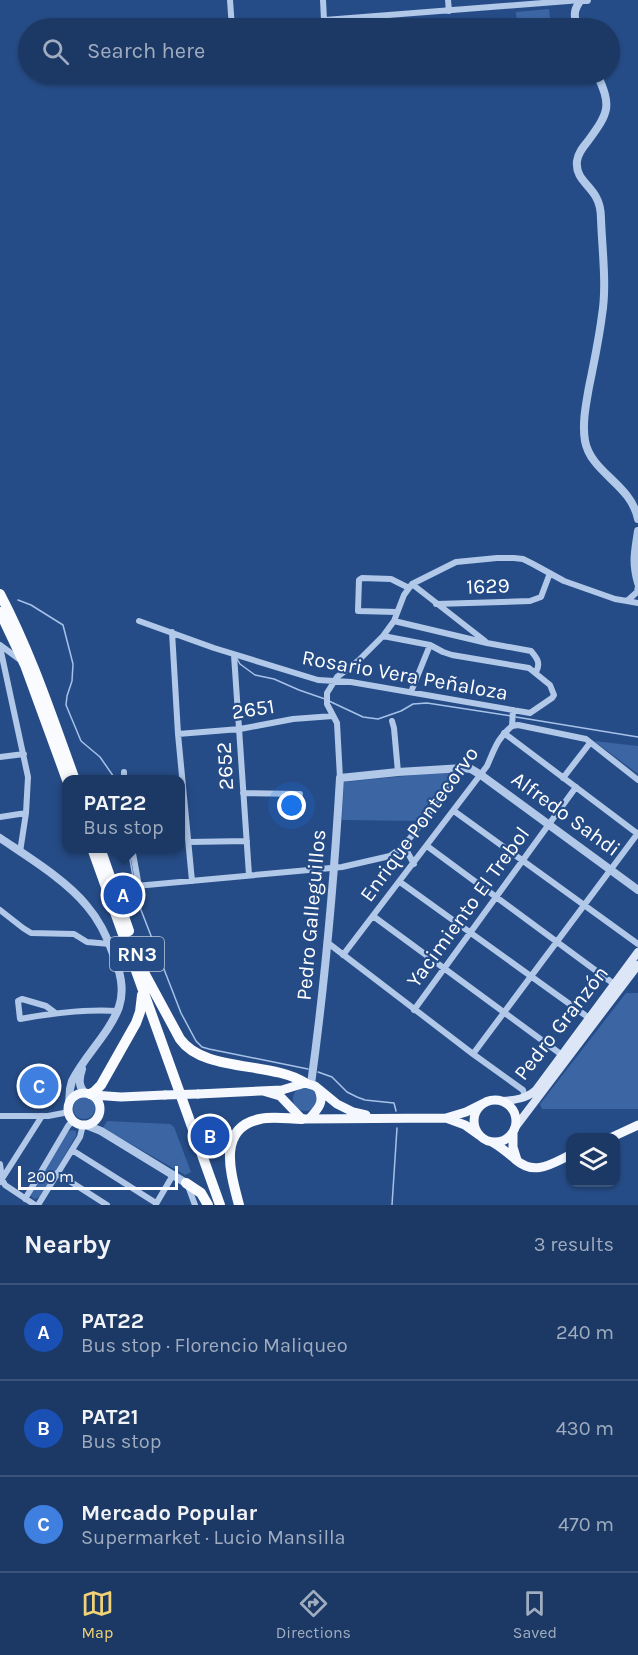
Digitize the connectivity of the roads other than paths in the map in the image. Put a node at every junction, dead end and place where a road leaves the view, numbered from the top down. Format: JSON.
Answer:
{"nodes":[{"id":1,"x":230,"y":0,"type":"edge"},
{"id":2,"x":322,"y":0,"type":"edge"},
{"id":3,"x":448,"y":0,"type":"edge"},
{"id":4,"x":581,"y":0,"type":"edge"},
{"id":5,"x":587,"y":0,"type":"edge"},
{"id":6,"x":449,"y":11,"type":"junction"},
{"id":7,"x":231,"y":18,"type":"edge"},
{"id":8,"x":324,"y":18,"type":"edge"},
{"id":9,"x":352,"y":18,"type":"edge"},
{"id":10,"x":575,"y":18,"type":"edge"},
{"id":11,"x":601,"y":84,"type":"edge"},
{"id":12,"x":638,"y":519,"type":"edge"},
{"id":13,"x":638,"y":531,"type":"edge"},
{"id":14,"x":636,"y":553,"type":"edge"},
{"id":15,"x":550,"y":573,"type":"junction"},
{"id":16,"x":638,"y":585,"type":"edge"},
{"id":17,"x":411,"y":586,"type":"junction"},
{"id":18,"x":0,"y":594,"type":"edge"},
{"id":19,"x":627,"y":601,"type":"junction"},
{"id":20,"x":638,"y":603,"type":"edge"},
{"id":21,"x":436,"y":604,"type":"junction"},
{"id":22,"x":0,"y":612,"type":"edge"},
{"id":23,"x":398,"y":612,"type":"junction"},
{"id":24,"x":139,"y":621,"type":"dead end"},
{"id":25,"x":394,"y":621,"type":"junction"},
{"id":26,"x":172,"y":632,"type":"junction"},
{"id":27,"x":383,"y":636,"type":"junction"},
{"id":28,"x":487,"y":643,"type":"junction"},
{"id":29,"x":430,"y":645,"type":"junction"},
{"id":30,"x":0,"y":646,"type":"edge"},
{"id":31,"x":234,"y":655,"type":"junction"},
{"id":32,"x":24,"y":662,"type":"junction"},
{"id":33,"x":536,"y":672,"type":"junction"},
{"id":34,"x":334,"y":681,"type":"junction"},
{"id":35,"x":411,"y":693,"type":"junction"},
{"id":36,"x":513,"y":710,"type":"junction"},
{"id":37,"x":333,"y":716,"type":"junction"},
{"id":38,"x":392,"y":721,"type":"dead end"},
{"id":39,"x":512,"y":726,"type":"junction"},
{"id":40,"x":240,"y":729,"type":"junction"},
{"id":41,"x":504,"y":733,"type":"junction"},
{"id":42,"x":178,"y":734,"type":"junction"},
{"id":43,"x":590,"y":743,"type":"junction"},
{"id":44,"x":24,"y":754,"type":"junction"},
{"id":45,"x":0,"y":757,"type":"edge"},
{"id":46,"x":467,"y":769,"type":"junction"},
{"id":47,"x":123,"y":772,"type":"dead end"},
{"id":48,"x":398,"y":772,"type":"junction"},
{"id":49,"x":65,"y":775,"type":"edge"},
{"id":50,"x":73,"y":775,"type":"edge"},
{"id":51,"x":123,"y":775,"type":"edge"},
{"id":52,"x":182,"y":775,"type":"edge"},
{"id":53,"x":481,"y":775,"type":"junction"},
{"id":54,"x":340,"y":778,"type":"junction"},
{"id":55,"x":563,"y":778,"type":"junction"},
{"id":56,"x":638,"y":780,"type":"edge"},
{"id":57,"x":576,"y":787,"type":"junction"},
{"id":58,"x":243,"y":793,"type":"junction"},
{"id":59,"x":300,"y":794,"type":"dead end"},
{"id":60,"x":185,"y":803,"type":"edge"},
{"id":61,"x":454,"y":811,"type":"junction"},
{"id":62,"x":26,"y":813,"type":"junction"},
{"id":63,"x":0,"y":817,"type":"edge"},
{"id":64,"x":549,"y":824,"type":"junction"},
{"id":65,"x":638,"y":833,"type":"edge"},
{"id":66,"x":0,"y":838,"type":"edge"},
{"id":67,"x":247,"y":841,"type":"junction"},
{"id":68,"x":189,"y":842,"type":"junction"},
{"id":69,"x":404,"y":846,"type":"junction"},
{"id":70,"x":427,"y":846,"type":"junction"},
{"id":71,"x":20,"y":852,"type":"junction"},
{"id":72,"x":93,"y":853,"type":"edge"},
{"id":73,"x":101,"y":853,"type":"edge"},
{"id":74,"x":133,"y":853,"type":"edge"},
{"id":75,"x":522,"y":860,"type":"junction"},
{"id":76,"x":414,"y":864,"type":"junction"},
{"id":77,"x":335,"y":867,"type":"junction"},
{"id":78,"x":610,"y":870,"type":"junction"},
{"id":79,"x":249,"y":875,"type":"junction"},
{"id":80,"x":192,"y":881,"type":"junction"},
{"id":81,"x":400,"y":882,"type":"junction"},
{"id":82,"x":139,"y":886,"type":"junction"},
{"id":83,"x":114,"y":888,"type":"junction"},
{"id":84,"x":638,"y":890,"type":"edge"},
{"id":85,"x":496,"y":897,"type":"junction"},
{"id":86,"x":584,"y":905,"type":"junction"},
{"id":87,"x":0,"y":910,"type":"edge"},
{"id":88,"x":373,"y":915,"type":"junction"},
{"id":89,"x":470,"y":933,"type":"junction"},
{"id":90,"x":557,"y":942,"type":"junction"},
{"id":91,"x":328,"y":943,"type":"junction"},
{"id":92,"x":110,"y":944,"type":"junction"},
{"id":93,"x":638,"y":944,"type":"edge"},
{"id":94,"x":638,"y":952,"type":"edge"},
{"id":95,"x":343,"y":956,"type":"junction"},
{"id":96,"x":638,"y":965,"type":"edge"},
{"id":97,"x":141,"y":967,"type":"junction"},
{"id":98,"x":444,"y":968,"type":"junction"},
{"id":99,"x":531,"y":977,"type":"junction"},
{"id":100,"x":139,"y":980,"type":"junction"},
{"id":101,"x":614,"y":984,"type":"junction"},
{"id":102,"x":414,"y":1010,"type":"junction"},
{"id":103,"x":117,"y":1011,"type":"junction"},
{"id":104,"x":54,"y":1012,"type":"junction"},
{"id":105,"x":504,"y":1012,"type":"junction"},
{"id":106,"x":589,"y":1018,"type":"junction"},
{"id":107,"x":473,"y":1054,"type":"junction"},
{"id":108,"x":562,"y":1055,"type":"junction"},
{"id":109,"x":84,"y":1062,"type":"junction"},
{"id":110,"x":304,"y":1084,"type":"junction"},
{"id":111,"x":319,"y":1090,"type":"junction"},
{"id":112,"x":263,"y":1091,"type":"junction"},
{"id":113,"x":89,"y":1094,"type":"junction"},
{"id":114,"x":121,"y":1097,"type":"junction"},
{"id":115,"x":525,"y":1097,"type":"junction"},
{"id":116,"x":502,"y":1101,"type":"junction"},
{"id":117,"x":484,"y":1103,"type":"junction"},
{"id":118,"x":290,"y":1106,"type":"junction"},
{"id":119,"x":70,"y":1112,"type":"junction"},
{"id":120,"x":100,"y":1112,"type":"junction"},
{"id":121,"x":0,"y":1116,"type":"edge"},
{"id":122,"x":42,"y":1116,"type":"junction"},
{"id":123,"x":446,"y":1118,"type":"junction"},
{"id":124,"x":306,"y":1119,"type":"junction"},
{"id":125,"x":386,"y":1119,"type":"junction"},
{"id":126,"x":84,"y":1125,"type":"junction"},
{"id":127,"x":638,"y":1125,"type":"edge"},
{"id":128,"x":514,"y":1131,"type":"junction"},
{"id":129,"x":619,"y":1133,"type":"edge"},
{"id":130,"x":480,"y":1136,"type":"junction"},
{"id":131,"x":490,"y":1141,"type":"junction"},
{"id":132,"x":72,"y":1150,"type":"junction"},
{"id":133,"x":566,"y":1157,"type":"edge"},
{"id":134,"x":517,"y":1160,"type":"junction"},
{"id":135,"x":0,"y":1164,"type":"edge"},
{"id":136,"x":57,"y":1173,"type":"junction"},
{"id":137,"x":173,"y":1175,"type":"junction"},
{"id":138,"x":1,"y":1181,"type":"edge"},
{"id":139,"x":186,"y":1183,"type":"junction"},
{"id":140,"x":25,"y":1199,"type":"junction"},
{"id":141,"x":156,"y":1204,"type":"edge"},
{"id":142,"x":36,"y":1205,"type":"edge"},
{"id":143,"x":107,"y":1205,"type":"edge"},
{"id":144,"x":195,"y":1205,"type":"edge"},
{"id":145,"x":208,"y":1205,"type":"edge"},
{"id":146,"x":220,"y":1205,"type":"edge"},
{"id":147,"x":228,"y":1205,"type":"edge"},
{"id":148,"x":239,"y":1205,"type":"edge"}],
"edges":[{"from":1,"to":7,"type":"street"},
{"from":2,"to":8,"type":"street"},
{"from":3,"to":6,"type":"street"},
{"from":4,"to":5,"type":"street"},
{"from":4,"to":6,"type":"street"},
{"from":4,"to":10,"type":"street"},
{"from":6,"to":9,"type":"street"},
{"from":11,"to":12,"type":"street"},
{"from":13,"to":14,"type":"street"},
{"from":14,"to":16,"type":"street"},
{"from":15,"to":17,"type":"street"},
{"from":15,"to":19,"type":"street"},
{"from":15,"to":21,"type":"street","name":"1629"},
{"from":16,"to":19,"type":"street"},
{"from":17,"to":21,"type":"street"},
{"from":17,"to":23,"type":"street"},
{"from":17,"to":23,"type":"street"},
{"from":18,"to":50,"type":"highway"},
{"from":19,"to":20,"type":"street"},
{"from":21,"to":28,"type":"street"},
{"from":22,"to":32,"type":"highway"},
{"from":23,"to":25,"type":"street"},
{"from":24,"to":26,"type":"street","name":"Rosario Vera Peñaloza"},
{"from":25,"to":27,"type":"street"},
{"from":25,"to":28,"type":"street"},
{"from":26,"to":31,"type":"street","name":"Rosario Vera Peñaloza"},
{"from":26,"to":42,"type":"street"},
{"from":27,"to":29,"type":"street"},
{"from":27,"to":34,"type":"street"},
{"from":28,"to":33,"type":"street"},
{"from":29,"to":33,"type":"street"},
{"from":29,"to":35,"type":"street"},
{"from":30,"to":32,"type":"street"},
{"from":30,"to":44,"type":"street"},
{"from":31,"to":34,"type":"street","name":"Rosario Vera Peñaloza"},
{"from":31,"to":40,"type":"street","name":"2652"},
{"from":32,"to":49,"type":"highway"},
{"from":33,"to":36,"type":"street","name":"Rosario Vera Peñaloza"},
{"from":34,"to":35,"type":"street","name":"Rosario Vera Peñaloza"},
{"from":34,"to":37,"type":"street","name":"Pedro Galleguillos"},
{"from":35,"to":36,"type":"street","name":"Rosario Vera Peñaloza"},
{"from":36,"to":39,"type":"street"},
{"from":37,"to":40,"type":"street","name":"2651"},
{"from":37,"to":54,"type":"street","name":"Pedro Galleguillos"},
{"from":38,"to":48,"type":"street"},
{"from":39,"to":41,"type":"street","name":"Enrique Pontecorvo"},
{"from":39,"to":43,"type":"street"},
{"from":40,"to":42,"type":"street","name":"2651"},
{"from":40,"to":58,"type":"street","name":"2652"},
{"from":41,"to":53,"type":"street","name":"Enrique Pontecorvo"},
{"from":41,"to":55,"type":"street"},
{"from":42,"to":52,"type":"street"},
{"from":43,"to":55,"type":"street"},
{"from":43,"to":56,"type":"street"},
{"from":44,"to":45,"type":"street"},
{"from":44,"to":62,"type":"street"},
{"from":46,"to":48,"type":"street"},
{"from":46,"to":53,"type":"street","name":"Alfredo Sahdi"},
{"from":46,"to":69,"type":"street"},
{"from":47,"to":51,"type":"street"},
{"from":48,"to":54,"type":"street"},
{"from":53,"to":61,"type":"street","name":"Enrique Pontecorvo"},
{"from":53,"to":64,"type":"street","name":"Alfredo Sahdi"},
{"from":54,"to":77,"type":"street","name":"Pedro Galleguillos"},
{"from":55,"to":57,"type":"street"},
{"from":57,"to":64,"type":"street","name":"Yacimiento El Trebol"},
{"from":57,"to":65,"type":"street"},
{"from":58,"to":59,"type":"street"},
{"from":58,"to":67,"type":"street","name":"2652"},
{"from":60,"to":68,"type":"street"},
{"from":61,"to":70,"type":"street","name":"Enrique Pontecorvo"},
{"from":61,"to":75,"type":"street"},
{"from":62,"to":63,"type":"street"},
{"from":62,"to":71,"type":"street"},
{"from":64,"to":75,"type":"street","name":"Yacimiento El Trebol"},
{"from":64,"to":78,"type":"street","name":"Alfredo Sahdi"},
{"from":65,"to":78,"type":"street"},
{"from":66,"to":71,"type":"street"},
{"from":67,"to":68,"type":"street"},
{"from":67,"to":79,"type":"street","name":"2652"},
{"from":68,"to":80,"type":"street"},
{"from":69,"to":76,"type":"street"},
{"from":69,"to":77,"type":"street"},
{"from":70,"to":76,"type":"street","name":"Enrique Pontecorvo"},
{"from":70,"to":85,"type":"street"},
{"from":71,"to":92,"type":"street"},
{"from":72,"to":100,"type":"highway","number":"RN3"},
{"from":73,"to":83,"type":"highway","number":"RN3"},
{"from":74,"to":82,"type":"street"},
{"from":75,"to":85,"type":"street","name":"Yacimiento El Trebol"},
{"from":75,"to":86,"type":"street"},
{"from":76,"to":81,"type":"street","name":"Enrique Pontecorvo"},
{"from":77,"to":79,"type":"street"},
{"from":77,"to":91,"type":"street","name":"Pedro Galleguillos"},
{"from":78,"to":84,"type":"street","name":"Alfredo Sahdi"},
{"from":78,"to":86,"type":"street"},
{"from":79,"to":80,"type":"street"},
{"from":80,"to":82,"type":"street"},
{"from":81,"to":88,"type":"street","name":"Enrique Pontecorvo"},
{"from":81,"to":89,"type":"street"},
{"from":82,"to":83,"type":"street"},
{"from":83,"to":97,"type":"highway","number":"RN3"},
{"from":85,"to":89,"type":"street","name":"Yacimiento El Trebol"},
{"from":85,"to":90,"type":"street"},
{"from":86,"to":90,"type":"street"},
{"from":86,"to":93,"type":"street"},
{"from":87,"to":92,"type":"street"},
{"from":88,"to":95,"type":"street","name":"Enrique Pontecorvo"},
{"from":88,"to":98,"type":"street"},
{"from":89,"to":98,"type":"street","name":"Yacimiento El Trebol"},
{"from":89,"to":99,"type":"street"},
{"from":90,"to":99,"type":"street"},
{"from":90,"to":101,"type":"street"},
{"from":91,"to":95,"type":"street"},
{"from":91,"to":110,"type":"street","name":"Pedro Galleguillos"},
{"from":92,"to":103,"type":"street"},
{"from":94,"to":101,"type":"main road","name":"Pedro Granzón"},
{"from":95,"to":102,"type":"street"},
{"from":96,"to":128,"type":"main road","name":"Pedro Granzón"},
{"from":97,"to":110,"type":"highway"},
{"from":97,"to":147,"type":"highway","number":"RN3"},
{"from":98,"to":102,"type":"street","name":"Yacimiento El Trebol"},
{"from":98,"to":105,"type":"street"},
{"from":99,"to":105,"type":"street"},
{"from":99,"to":106,"type":"street"},
{"from":100,"to":113,"type":"highway"},
{"from":100,"to":146,"type":"highway","number":"RN3"},
{"from":101,"to":106,"type":"main road","name":"Pedro Granzón"},
{"from":102,"to":107,"type":"street"},
{"from":103,"to":104,"type":"street"},
{"from":103,"to":109,"type":"street"},
{"from":104,"to":104,"type":"street"},
{"from":105,"to":107,"type":"street"},
{"from":105,"to":108,"type":"street"},
{"from":106,"to":108,"type":"main road","name":"Pedro Granzón"},
{"from":107,"to":115,"type":"street"},
{"from":108,"to":115,"type":"main road","name":"Pedro Granzón"},
{"from":109,"to":113,"type":"street"},
{"from":109,"to":119,"type":"street"},
{"from":110,"to":111,"type":"main road"},
{"from":110,"to":112,"type":"main road"},
{"from":110,"to":118,"type":"main road"},
{"from":111,"to":124,"type":"main road"},
{"from":111,"to":125,"type":"main road"},
{"from":112,"to":114,"type":"main road","bridge":true},
{"from":112,"to":118,"type":"main road"},
{"from":113,"to":114,"type":"main road"},
{"from":113,"to":119,"type":"main road"},
{"from":113,"to":120,"type":"main road"},
{"from":114,"to":120,"type":"main road"},
{"from":115,"to":116,"type":"main road","name":"Pedro Granzón"},
{"from":116,"to":117,"type":"main road"},
{"from":116,"to":128,"type":"main road"},
{"from":117,"to":123,"type":"main road"},
{"from":117,"to":130,"type":"main road"},
{"from":118,"to":124,"type":"main road"},
{"from":119,"to":122,"type":"street"},
{"from":119,"to":126,"type":"main road"},
{"from":119,"to":140,"type":"street"},
{"from":120,"to":126,"type":"main road"},
{"from":121,"to":122,"type":"street"},
{"from":122,"to":138,"type":"street"},
{"from":123,"to":125,"type":"main road"},
{"from":123,"to":130,"type":"main road"},
{"from":124,"to":125,"type":"main road"},
{"from":124,"to":148,"type":"highway"},
{"from":126,"to":132,"type":"street"},
{"from":126,"to":137,"type":"street"},
{"from":127,"to":129,"type":"main road"},
{"from":128,"to":131,"type":"main road"},
{"from":128,"to":134,"type":"main road"},
{"from":130,"to":131,"type":"main road"},
{"from":131,"to":134,"type":"main road"},
{"from":132,"to":136,"type":"street"},
{"from":132,"to":141,"type":"street"},
{"from":133,"to":134,"type":"main road"},
{"from":135,"to":138,"type":"street"},
{"from":136,"to":142,"type":"street"},
{"from":136,"to":143,"type":"street"},
{"from":137,"to":139,"type":"street"},
{"from":137,"to":141,"type":"street"},
{"from":138,"to":140,"type":"street"},
{"from":139,"to":144,"type":"street"},
{"from":139,"to":145,"type":"highway"},
{"from":140,"to":142,"type":"street"}]}
